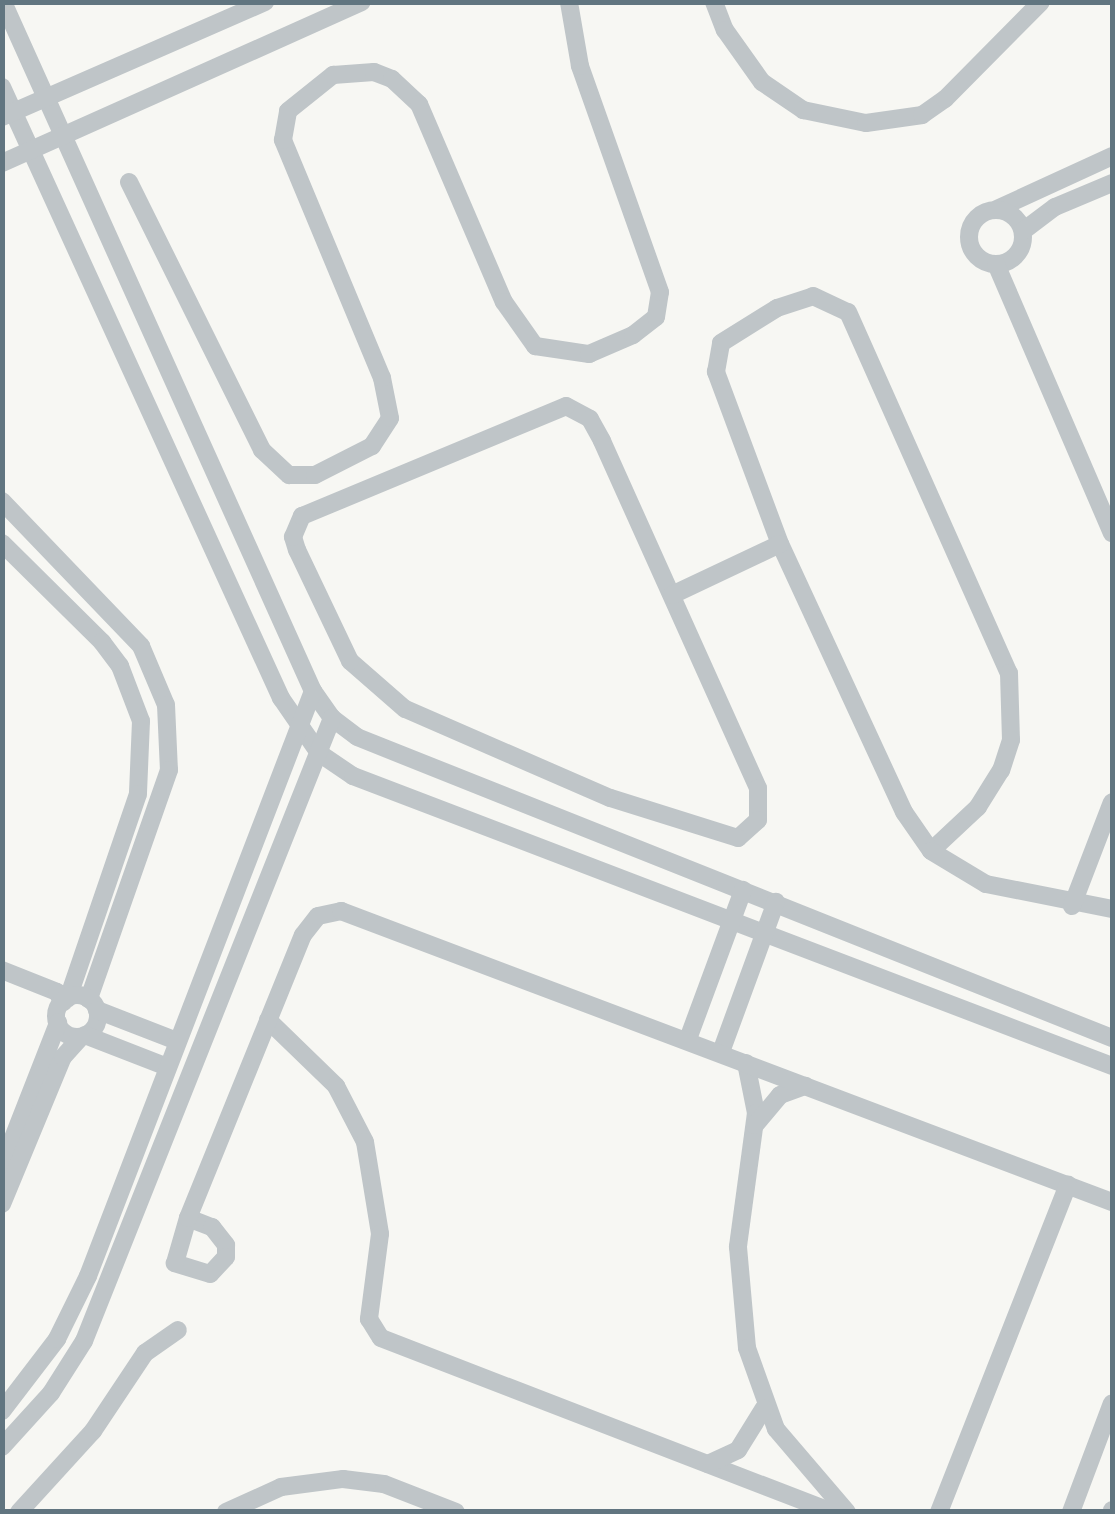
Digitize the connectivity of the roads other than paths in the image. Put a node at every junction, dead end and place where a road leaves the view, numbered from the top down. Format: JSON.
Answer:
{"nodes":[{"id":1,"x":3,"y":2,"type":"edge"},
{"id":2,"x":264,"y":2,"type":"edge"},
{"id":3,"x":362,"y":2,"type":"edge"},
{"id":4,"x":569,"y":2,"type":"edge"},
{"id":5,"x":714,"y":2,"type":"edge"},
{"id":6,"x":1041,"y":2,"type":"edge"},
{"id":7,"x":2,"y":87,"type":"edge"},
{"id":8,"x":46,"y":98,"type":"junction"},
{"id":9,"x":8,"y":114,"type":"edge"},
{"id":10,"x":63,"y":136,"type":"junction"},
{"id":11,"x":31,"y":150,"type":"junction"},
{"id":12,"x":1112,"y":156,"type":"edge"},
{"id":13,"x":2,"y":163,"type":"edge"},
{"id":14,"x":129,"y":182,"type":"dead end"},
{"id":15,"x":1112,"y":183,"type":"edge"},
{"id":16,"x":996,"y":209,"type":"junction"},
{"id":17,"x":1023,"y":231,"type":"junction"},
{"id":18,"x":996,"y":264,"type":"junction"},
{"id":19,"x":2,"y":501,"type":"edge"},
{"id":20,"x":27,"y":533,"type":"junction"},
{"id":21,"x":1112,"y":533,"type":"edge"},
{"id":22,"x":780,"y":544,"type":"junction"},
{"id":23,"x":5,"y":547,"type":"edge"},
{"id":24,"x":672,"y":595,"type":"junction"},
{"id":25,"x":91,"y":598,"type":"junction"},
{"id":26,"x":74,"y":618,"type":"junction"},
{"id":27,"x":313,"y":691,"type":"junction"},
{"id":28,"x":332,"y":718,"type":"junction"},
{"id":29,"x":298,"y":730,"type":"junction"},
{"id":30,"x":319,"y":753,"type":"junction"},
{"id":31,"x":138,"y":794,"type":"junction"},
{"id":32,"x":160,"y":801,"type":"junction"},
{"id":33,"x":1112,"y":802,"type":"edge"},
{"id":34,"x":931,"y":851,"type":"junction"},
{"id":35,"x":107,"y":884,"type":"junction"},
{"id":36,"x":743,"y":890,"type":"junction"},
{"id":37,"x":128,"y":891,"type":"junction"},
{"id":38,"x":776,"y":902,"type":"junction"},
{"id":39,"x":1072,"y":906,"type":"junction"},
{"id":40,"x":1112,"y":910,"type":"edge"},
{"id":41,"x":732,"y":922,"type":"junction"},
{"id":42,"x":765,"y":934,"type":"junction"},
{"id":43,"x":84,"y":952,"type":"junction"},
{"id":44,"x":104,"y":958,"type":"junction"},
{"id":45,"x":2,"y":970,"type":"edge"},
{"id":46,"x":65,"y":1000,"type":"junction"},
{"id":47,"x":93,"y":1004,"type":"junction"},
{"id":48,"x":268,"y":1020,"type":"junction"},
{"id":49,"x":58,"y":1023,"type":"junction"},
{"id":50,"x":83,"y":1036,"type":"junction"},
{"id":51,"x":1112,"y":1038,"type":"edge"},
{"id":52,"x":688,"y":1040,"type":"junction"},
{"id":53,"x":177,"y":1041,"type":"junction"},
{"id":54,"x":721,"y":1052,"type":"junction"},
{"id":55,"x":53,"y":1062,"type":"junction"},
{"id":56,"x":746,"y":1063,"type":"junction"},
{"id":57,"x":1112,"y":1066,"type":"edge"},
{"id":58,"x":167,"y":1067,"type":"junction"},
{"id":59,"x":805,"y":1086,"type":"junction"},
{"id":60,"x":755,"y":1125,"type":"junction"},
{"id":61,"x":26,"y":1127,"type":"junction"},
{"id":62,"x":2,"y":1166,"type":"edge"},
{"id":63,"x":1068,"y":1185,"type":"junction"},
{"id":64,"x":1112,"y":1202,"type":"edge"},
{"id":65,"x":2,"y":1204,"type":"edge"},
{"id":66,"x":188,"y":1218,"type":"dead end"},
{"id":67,"x":88,"y":1276,"type":"junction"},
{"id":68,"x":109,"y":1285,"type":"junction"},
{"id":69,"x":178,"y":1330,"type":"dead end"},
{"id":70,"x":1112,"y":1402,"type":"edge"},
{"id":71,"x":764,"y":1408,"type":"junction"},
{"id":72,"x":2,"y":1411,"type":"edge"},
{"id":73,"x":2,"y":1447,"type":"edge"},
{"id":74,"x":708,"y":1464,"type":"junction"},
{"id":75,"x":19,"y":1512,"type":"edge"},
{"id":76,"x":226,"y":1512,"type":"edge"},
{"id":77,"x":456,"y":1512,"type":"edge"},
{"id":78,"x":833,"y":1512,"type":"edge"},
{"id":79,"x":847,"y":1512,"type":"edge"},
{"id":80,"x":939,"y":1512,"type":"edge"},
{"id":81,"x":1071,"y":1512,"type":"edge"}],
"edges":[{"from":1,"to":8,"type":"street"},
{"from":2,"to":8,"type":"street"},
{"from":3,"to":10,"type":"street"},
{"from":4,"to":14,"type":"street"},
{"from":5,"to":6,"type":"street"},
{"from":7,"to":9,"type":"street"},
{"from":8,"to":9,"type":"street"},
{"from":8,"to":10,"type":"street"},
{"from":9,"to":11,"type":"street"},
{"from":10,"to":11,"type":"street"},
{"from":10,"to":27,"type":"street"},
{"from":11,"to":13,"type":"street"},
{"from":11,"to":29,"type":"street"},
{"from":12,"to":16,"type":"street"},
{"from":15,"to":17,"type":"street"},
{"from":16,"to":17,"type":"street"},
{"from":16,"to":18,"type":"street"},
{"from":17,"to":18,"type":"street"},
{"from":18,"to":21,"type":"street"},
{"from":19,"to":20,"type":"street"},
{"from":20,"to":23,"type":"street"},
{"from":20,"to":25,"type":"street"},
{"from":22,"to":24,"type":"street"},
{"from":22,"to":34,"type":"street"},
{"from":22,"to":34,"type":"street"},
{"from":23,"to":26,"type":"street"},
{"from":24,"to":24,"type":"street"},
{"from":25,"to":26,"type":"street"},
{"from":25,"to":32,"type":"street"},
{"from":26,"to":31,"type":"street"},
{"from":27,"to":28,"type":"street"},
{"from":27,"to":29,"type":"street"},
{"from":28,"to":30,"type":"street"},
{"from":28,"to":36,"type":"street"},
{"from":29,"to":30,"type":"street"},
{"from":29,"to":53,"type":"street"},
{"from":30,"to":41,"type":"street"},
{"from":30,"to":68,"type":"street"},
{"from":31,"to":32,"type":"street"},
{"from":31,"to":35,"type":"street"},
{"from":32,"to":37,"type":"street"},
{"from":33,"to":39,"type":"street"},
{"from":34,"to":39,"type":"street"},
{"from":35,"to":37,"type":"street"},
{"from":35,"to":43,"type":"street"},
{"from":36,"to":38,"type":"street"},
{"from":36,"to":41,"type":"street"},
{"from":37,"to":44,"type":"street"},
{"from":38,"to":42,"type":"street"},
{"from":38,"to":51,"type":"street"},
{"from":39,"to":40,"type":"street"},
{"from":41,"to":42,"type":"street"},
{"from":41,"to":52,"type":"street"},
{"from":42,"to":54,"type":"street"},
{"from":42,"to":57,"type":"street"},
{"from":43,"to":44,"type":"street"},
{"from":43,"to":46,"type":"street"},
{"from":44,"to":47,"type":"street"},
{"from":45,"to":46,"type":"street"},
{"from":46,"to":47,"type":"street"},
{"from":46,"to":49,"type":"street"},
{"from":47,"to":50,"type":"street"},
{"from":47,"to":53,"type":"street"},
{"from":48,"to":52,"type":"street"},
{"from":48,"to":66,"type":"street"},
{"from":48,"to":74,"type":"street"},
{"from":49,"to":50,"type":"street"},
{"from":49,"to":55,"type":"street"},
{"from":50,"to":55,"type":"street"},
{"from":50,"to":58,"type":"street"},
{"from":52,"to":54,"type":"street"},
{"from":53,"to":58,"type":"street"},
{"from":54,"to":56,"type":"street"},
{"from":55,"to":61,"type":"street"},
{"from":56,"to":59,"type":"street"},
{"from":56,"to":60,"type":"street"},
{"from":58,"to":67,"type":"street"},
{"from":59,"to":60,"type":"street"},
{"from":59,"to":63,"type":"street"},
{"from":60,"to":71,"type":"street"},
{"from":61,"to":62,"type":"street"},
{"from":61,"to":65,"type":"street"},
{"from":63,"to":64,"type":"street"},
{"from":63,"to":80,"type":"street"},
{"from":67,"to":68,"type":"street"},
{"from":67,"to":72,"type":"street"},
{"from":68,"to":73,"type":"street"},
{"from":69,"to":75,"type":"street"},
{"from":70,"to":81,"type":"street"},
{"from":71,"to":74,"type":"street"},
{"from":71,"to":79,"type":"street"},
{"from":74,"to":78,"type":"street"},
{"from":76,"to":77,"type":"street"}]}
